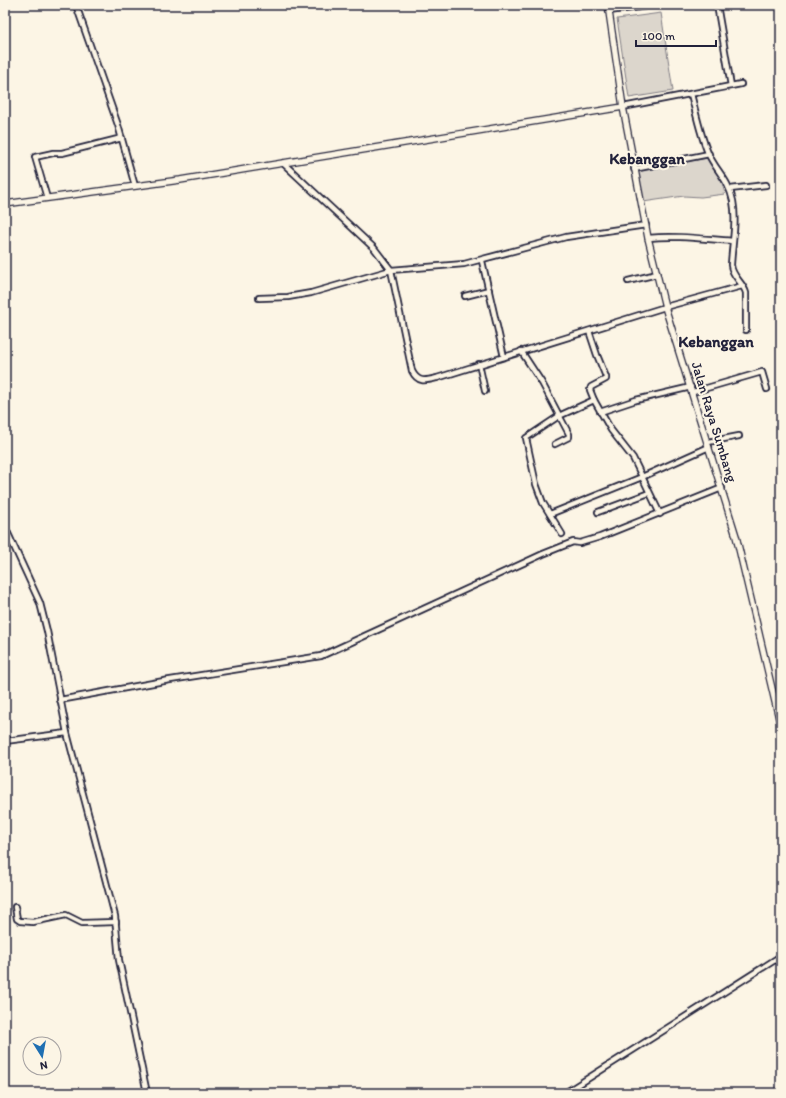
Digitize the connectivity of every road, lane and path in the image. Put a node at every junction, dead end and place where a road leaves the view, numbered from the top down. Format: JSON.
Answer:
{"nodes":[{"id":1,"x":76,"y":5,"type":"edge"},
{"id":2,"x":655,"y":5,"type":"edge"},
{"id":3,"x":717,"y":5,"type":"edge"},
{"id":4,"x":609,"y":8,"type":"edge"},
{"id":5,"x":741,"y":84,"type":"dead end"},
{"id":6,"x":731,"y":86,"type":"junction"},
{"id":7,"x":691,"y":94,"type":"junction"},
{"id":8,"x":622,"y":107,"type":"junction"},
{"id":9,"x":122,"y":138,"type":"junction"},
{"id":10,"x":709,"y":154,"type":"junction"},
{"id":11,"x":283,"y":163,"type":"junction"},
{"id":12,"x":634,"y":169,"type":"junction"},
{"id":13,"x":766,"y":185,"type":"dead end"},
{"id":14,"x":135,"y":186,"type":"junction"},
{"id":15,"x":730,"y":189,"type":"junction"},
{"id":16,"x":47,"y":198,"type":"junction"},
{"id":17,"x":5,"y":204,"type":"edge"},
{"id":18,"x":646,"y":225,"type":"junction"},
{"id":19,"x":648,"y":238,"type":"junction"},
{"id":20,"x":732,"y":242,"type":"junction"},
{"id":21,"x":482,"y":261,"type":"junction"},
{"id":22,"x":391,"y":270,"type":"junction"},
{"id":23,"x":657,"y":274,"type":"junction"},
{"id":24,"x":628,"y":281,"type":"dead end"},
{"id":25,"x":742,"y":286,"type":"junction"},
{"id":26,"x":489,"y":290,"type":"junction"},
{"id":27,"x":465,"y":296,"type":"dead end"},
{"id":28,"x":259,"y":298,"type":"dead end"},
{"id":29,"x":665,"y":307,"type":"junction"},
{"id":30,"x":746,"y":330,"type":"dead end"},
{"id":31,"x":589,"y":331,"type":"junction"},
{"id":32,"x":520,"y":351,"type":"junction"},
{"id":33,"x":504,"y":357,"type":"junction"},
{"id":34,"x":479,"y":364,"type":"junction"},
{"id":35,"x":767,"y":389,"type":"dead end"},
{"id":36,"x":692,"y":390,"type":"junction"},
{"id":37,"x":485,"y":391,"type":"dead end"},
{"id":38,"x":594,"y":400,"type":"junction"},
{"id":39,"x":600,"y":412,"type":"junction"},
{"id":40,"x":559,"y":416,"type":"junction"},
{"id":41,"x":739,"y":436,"type":"dead end"},
{"id":42,"x":556,"y":444,"type":"dead end"},
{"id":43,"x":709,"y":444,"type":"junction"},
{"id":44,"x":642,"y":477,"type":"junction"},
{"id":45,"x":722,"y":488,"type":"junction"},
{"id":46,"x":649,"y":493,"type":"junction"},
{"id":47,"x":598,"y":512,"type":"dead end"},
{"id":48,"x":550,"y":514,"type":"junction"},
{"id":49,"x":660,"y":514,"type":"junction"},
{"id":50,"x":5,"y":527,"type":"edge"},
{"id":51,"x":562,"y":534,"type":"dead end"},
{"id":52,"x":60,"y":700,"type":"junction"},
{"id":53,"x":781,"y":727,"type":"edge"},
{"id":54,"x":67,"y":733,"type":"junction"},
{"id":55,"x":5,"y":741,"type":"edge"},
{"id":56,"x":15,"y":907,"type":"dead end"},
{"id":57,"x":116,"y":922,"type":"junction"},
{"id":58,"x":781,"y":956,"type":"edge"},
{"id":59,"x":147,"y":1093,"type":"edge"},
{"id":60,"x":565,"y":1093,"type":"edge"}],
"edges":[{"from":1,"to":9,"type":"street"},
{"from":2,"to":4,"type":"street"},
{"from":3,"to":6,"type":"street"},
{"from":4,"to":8,"type":"street","name":"Jalan Raya Sumbang"},
{"from":5,"to":6,"type":"street"},
{"from":6,"to":7,"type":"street"},
{"from":7,"to":8,"type":"street"},
{"from":7,"to":10,"type":"street"},
{"from":8,"to":11,"type":"street"},
{"from":8,"to":12,"type":"street","name":"Jalan Raya Sumbang"},
{"from":9,"to":14,"type":"street"},
{"from":9,"to":16,"type":"street"},
{"from":10,"to":12,"type":"street"},
{"from":10,"to":15,"type":"street"},
{"from":11,"to":14,"type":"street"},
{"from":11,"to":22,"type":"street"},
{"from":12,"to":18,"type":"street","name":"Jalan Raya Sumbang"},
{"from":13,"to":15,"type":"street"},
{"from":14,"to":16,"type":"street"},
{"from":15,"to":20,"type":"street"},
{"from":16,"to":17,"type":"street"},
{"from":18,"to":19,"type":"street","name":"Jalan Raya Sumbang"},
{"from":18,"to":21,"type":"street"},
{"from":19,"to":20,"type":"street"},
{"from":19,"to":23,"type":"street","name":"Jalan Raya Sumbang"},
{"from":20,"to":25,"type":"street"},
{"from":21,"to":22,"type":"street"},
{"from":21,"to":26,"type":"street"},
{"from":22,"to":28,"type":"street"},
{"from":22,"to":34,"type":"street"},
{"from":23,"to":24,"type":"street"},
{"from":23,"to":29,"type":"street","name":"Jalan Raya Sumbang"},
{"from":25,"to":29,"type":"street"},
{"from":25,"to":30,"type":"street"},
{"from":26,"to":27,"type":"street"},
{"from":26,"to":33,"type":"street"},
{"from":29,"to":31,"type":"street"},
{"from":29,"to":36,"type":"street","name":"Jalan Raya Sumbang"},
{"from":31,"to":32,"type":"street"},
{"from":31,"to":38,"type":"street"},
{"from":32,"to":33,"type":"street"},
{"from":32,"to":40,"type":"street"},
{"from":33,"to":34,"type":"street"},
{"from":34,"to":37,"type":"street"},
{"from":35,"to":36,"type":"street"},
{"from":36,"to":39,"type":"street"},
{"from":36,"to":43,"type":"street","name":"Jalan Raya Sumbang"},
{"from":38,"to":39,"type":"street"},
{"from":38,"to":40,"type":"street"},
{"from":39,"to":44,"type":"street"},
{"from":40,"to":42,"type":"street"},
{"from":40,"to":48,"type":"street"},
{"from":41,"to":43,"type":"street"},
{"from":43,"to":44,"type":"street"},
{"from":43,"to":45,"type":"street","name":"Jalan Raya Sumbang"},
{"from":44,"to":46,"type":"street"},
{"from":44,"to":48,"type":"street"},
{"from":45,"to":49,"type":"street"},
{"from":45,"to":53,"type":"street","name":"Jalan Raya Sumbang"},
{"from":46,"to":47,"type":"street"},
{"from":46,"to":49,"type":"street"},
{"from":48,"to":51,"type":"street"},
{"from":49,"to":52,"type":"street"},
{"from":50,"to":52,"type":"street"},
{"from":52,"to":54,"type":"street"},
{"from":54,"to":55,"type":"street"},
{"from":54,"to":57,"type":"street"},
{"from":56,"to":57,"type":"street"},
{"from":57,"to":59,"type":"street"},
{"from":58,"to":60,"type":"street"}]}
